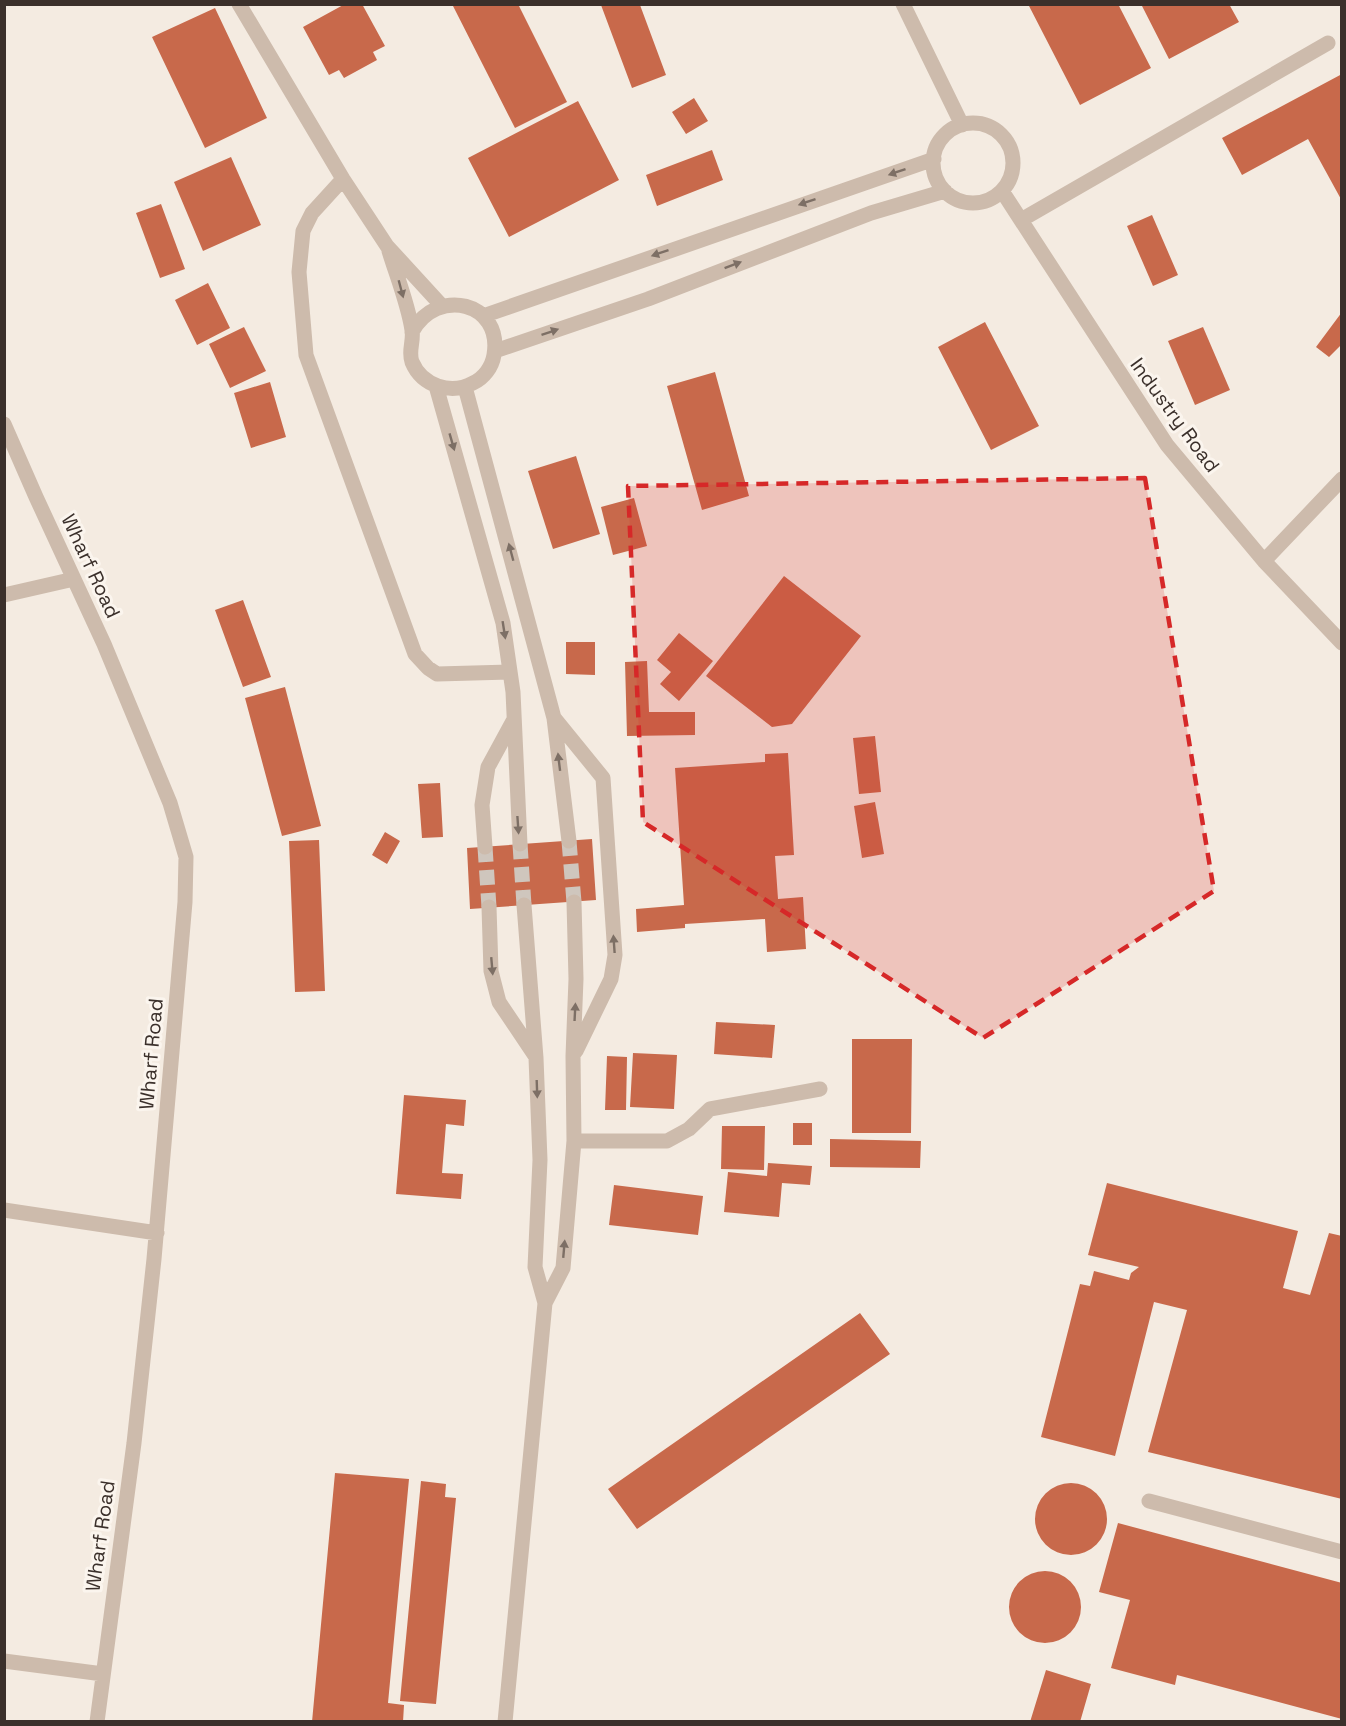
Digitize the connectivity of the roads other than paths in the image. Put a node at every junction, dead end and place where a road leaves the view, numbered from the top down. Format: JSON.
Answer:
{"nodes":[{"id":1,"x":239,"y":4,"type":"edge"},
{"id":2,"x":903,"y":4,"type":"edge"},
{"id":3,"x":1328,"y":43,"type":"dead end"},
{"id":4,"x":962,"y":125,"type":"junction"},
{"id":5,"x":934,"y":159,"type":"junction"},
{"id":6,"x":343,"y":179,"type":"junction"},
{"id":7,"x":945,"y":191,"type":"junction"},
{"id":8,"x":1002,"y":191,"type":"junction"},
{"id":9,"x":1021,"y":220,"type":"junction"},
{"id":10,"x":387,"y":246,"type":"junction"},
{"id":11,"x":442,"y":306,"type":"junction"},
{"id":12,"x":483,"y":316,"type":"junction"},
{"id":13,"x":412,"y":332,"type":"junction"},
{"id":14,"x":495,"y":351,"type":"junction"},
{"id":15,"x":436,"y":386,"type":"junction"},
{"id":16,"x":465,"y":387,"type":"junction"},
{"id":17,"x":4,"y":424,"type":"edge"},
{"id":18,"x":1341,"y":479,"type":"edge"},
{"id":19,"x":1264,"y":561,"type":"junction"},
{"id":20,"x":74,"y":579,"type":"junction"},
{"id":21,"x":4,"y":595,"type":"edge"},
{"id":22,"x":1341,"y":643,"type":"edge"},
{"id":23,"x":510,"y":672,"type":"junction"},
{"id":24,"x":554,"y":718,"type":"junction"},
{"id":25,"x":513,"y":721,"type":"junction"},
{"id":26,"x":568,"y":841,"type":"tunnel mouth"},
{"id":27,"x":520,"y":844,"type":"tunnel mouth"},
{"id":28,"x":484,"y":847,"type":"tunnel mouth"},
{"id":29,"x":574,"y":902,"type":"tunnel mouth"},
{"id":30,"x":524,"y":905,"type":"tunnel mouth"},
{"id":31,"x":489,"y":907,"type":"tunnel mouth"},
{"id":32,"x":573,"y":1056,"type":"junction"},
{"id":33,"x":536,"y":1058,"type":"junction"},
{"id":34,"x":820,"y":1089,"type":"dead end"},
{"id":35,"x":574,"y":1141,"type":"junction"},
{"id":36,"x":4,"y":1210,"type":"edge"},
{"id":37,"x":157,"y":1233,"type":"junction"},
{"id":38,"x":545,"y":1303,"type":"junction"},
{"id":39,"x":1149,"y":1501,"type":"dead end"},
{"id":40,"x":1341,"y":1552,"type":"edge"},
{"id":41,"x":4,"y":1661,"type":"edge"},
{"id":42,"x":103,"y":1674,"type":"junction"},
{"id":43,"x":97,"y":1722,"type":"edge"},
{"id":44,"x":506,"y":1722,"type":"edge"}],
"edges":[{"from":1,"to":6,"type":"street"},
{"from":2,"to":4,"type":"street"},
{"from":3,"to":9,"type":"street"},
{"from":4,"to":5,"type":"street"},
{"from":4,"to":8,"type":"street"},
{"from":5,"to":7,"type":"street"},
{"from":5,"to":12,"type":"street","one_way":true},
{"from":6,"to":10,"type":"street"},
{"from":6,"to":23,"type":"street"},
{"from":7,"to":8,"type":"street"},
{"from":14,"to":7,"type":"street","one_way":true},
{"from":8,"to":9,"type":"street","name":"Industry Road"},
{"from":9,"to":19,"type":"street","name":"Industry Road"},
{"from":10,"to":11,"type":"street"},
{"from":10,"to":13,"type":"street","one_way":true},
{"from":11,"to":12,"type":"street"},
{"from":11,"to":13,"type":"street"},
{"from":12,"to":14,"type":"street"},
{"from":13,"to":15,"type":"street"},
{"from":14,"to":16,"type":"street"},
{"from":15,"to":16,"type":"street"},
{"from":15,"to":23,"type":"street","one_way":true},
{"from":24,"to":16,"type":"street","one_way":true},
{"from":17,"to":20,"type":"street","name":"Wharf Road"},
{"from":18,"to":19,"type":"street"},
{"from":19,"to":22,"type":"street","name":"Industry Road"},
{"from":20,"to":21,"type":"street"},
{"from":20,"to":37,"type":"street","name":"Wharf Road"},
{"from":23,"to":25,"type":"street"},
{"from":26,"to":24,"type":"street","one_way":true},
{"from":32,"to":24,"type":"street","one_way":true},
{"from":25,"to":27,"type":"street","one_way":true},
{"from":25,"to":28,"type":"street"},
{"from":32,"to":29,"type":"street","one_way":true},
{"from":30,"to":33,"type":"street"},
{"from":31,"to":33,"type":"street","one_way":true},
{"from":32,"to":35,"type":"street"},
{"from":33,"to":38,"type":"street","one_way":true},
{"from":34,"to":35,"type":"street"},
{"from":38,"to":35,"type":"street","one_way":true},
{"from":36,"to":37,"type":"street"},
{"from":37,"to":42,"type":"street","name":"Wharf Road"},
{"from":38,"to":44,"type":"street"},
{"from":39,"to":40,"type":"street"},
{"from":41,"to":42,"type":"street"},
{"from":42,"to":43,"type":"street","name":"Wharf Road"}]}
